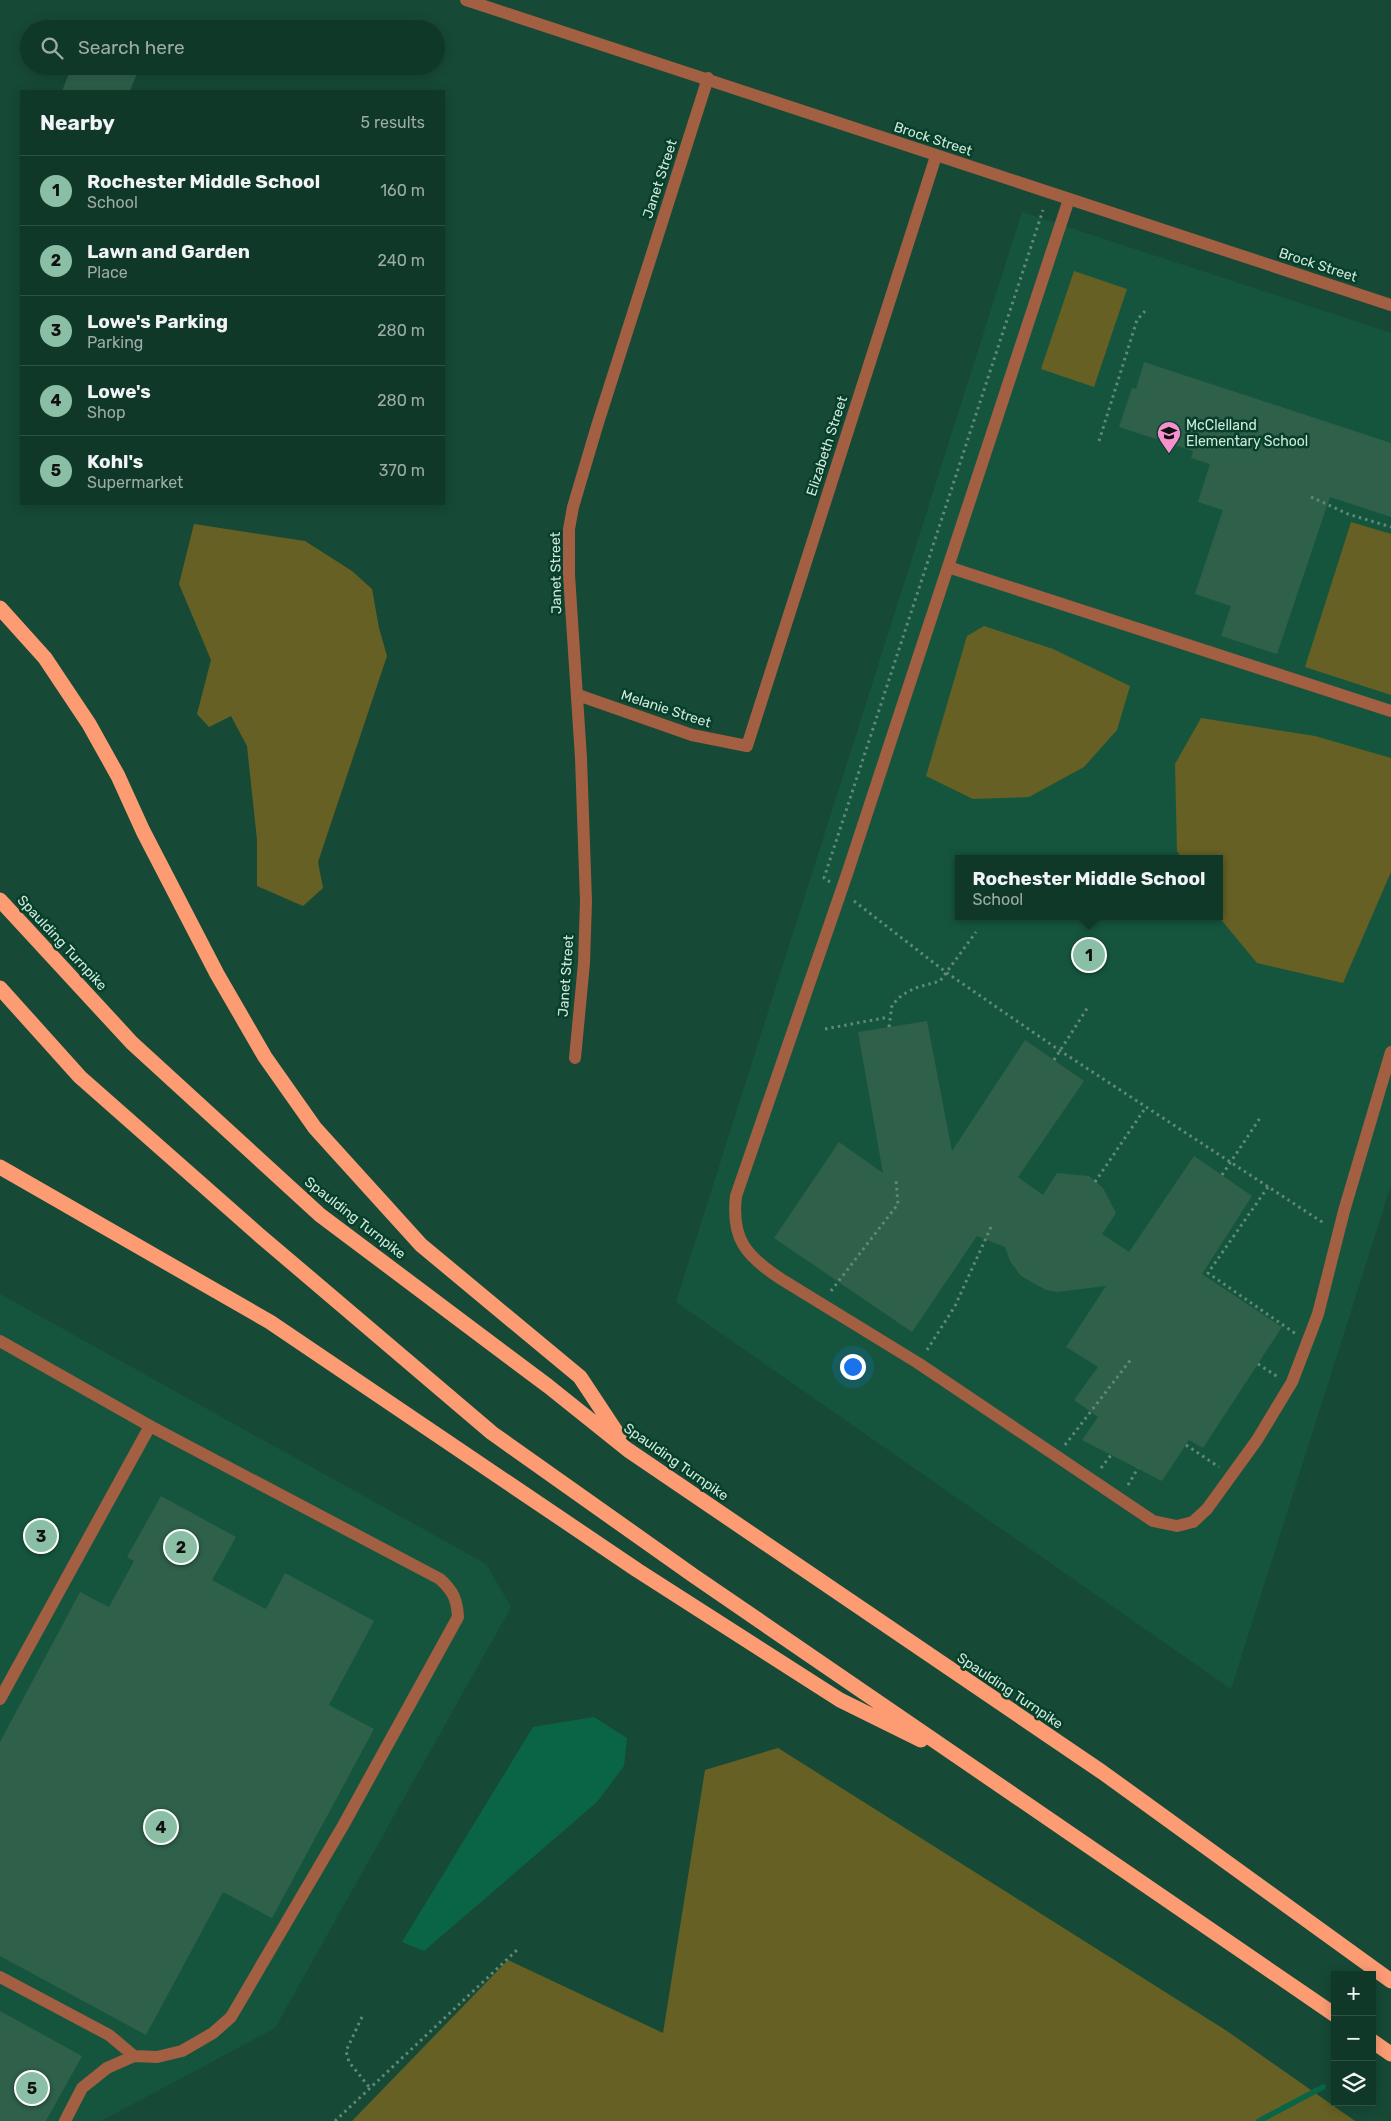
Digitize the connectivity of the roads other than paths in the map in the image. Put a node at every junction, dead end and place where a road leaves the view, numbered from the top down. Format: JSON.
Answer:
{"nodes":[{"id":1,"x":466,"y":0,"type":"edge"},
{"id":2,"x":708,"y":78,"type":"junction"},
{"id":3,"x":936,"y":156,"type":"junction"},
{"id":4,"x":1069,"y":199,"type":"junction"},
{"id":5,"x":1391,"y":305,"type":"edge"},
{"id":6,"x":948,"y":567,"type":"junction"},
{"id":7,"x":0,"y":608,"type":"edge"},
{"id":8,"x":578,"y":695,"type":"junction"},
{"id":9,"x":1391,"y":711,"type":"edge"},
{"id":10,"x":747,"y":746,"type":"joint"},
{"id":11,"x":0,"y":900,"type":"edge"},
{"id":12,"x":0,"y":988,"type":"edge"},
{"id":13,"x":1391,"y":1052,"type":"edge"},
{"id":14,"x":575,"y":1058,"type":"dead end"},
{"id":15,"x":0,"y":1167,"type":"edge"},
{"id":16,"x":0,"y":1341,"type":"edge"},
{"id":17,"x":150,"y":1426,"type":"junction"},
{"id":18,"x":628,"y":1450,"type":"junction"},
{"id":19,"x":0,"y":1699,"type":"edge"},
{"id":20,"x":972,"y":1765,"type":"junction"},
{"id":21,"x":0,"y":1977,"type":"edge"},
{"id":22,"x":1391,"y":1981,"type":"edge"},
{"id":23,"x":1331,"y":2012,"type":"edge"},
{"id":24,"x":1376,"y":2044,"type":"edge"},
{"id":25,"x":1391,"y":2054,"type":"edge"},
{"id":26,"x":134,"y":2056,"type":"junction"},
{"id":27,"x":65,"y":2121,"type":"edge"}],
"edges":[{"from":1,"to":2,"type":"street","name":"Brock Street"},
{"from":2,"to":3,"type":"street","name":"Brock Street"},
{"from":2,"to":8,"type":"street","name":"Janet Street"},
{"from":3,"to":4,"type":"street","name":"Brock Street"},
{"from":3,"to":10,"type":"street","name":"Elizabeth Street"},
{"from":4,"to":5,"type":"street","name":"Brock Street"},
{"from":4,"to":6,"type":"street"},
{"from":6,"to":9,"type":"street"},
{"from":6,"to":13,"type":"street"},
{"from":7,"to":18,"type":"highway"},
{"from":8,"to":10,"type":"street","name":"Melanie Street"},
{"from":8,"to":14,"type":"street","name":"Janet Street"},
{"from":11,"to":18,"type":"highway","name":"Spaulding Turnpike"},
{"from":12,"to":20,"type":"highway"},
{"from":15,"to":20,"type":"highway"},
{"from":16,"to":17,"type":"street"},
{"from":17,"to":19,"type":"street"},
{"from":17,"to":26,"type":"street"},
{"from":18,"to":22,"type":"highway","name":"Spaulding Turnpike"},
{"from":20,"to":23,"type":"highway"},
{"from":21,"to":26,"type":"street"},
{"from":24,"to":25,"type":"highway"},
{"from":26,"to":27,"type":"street"}]}
